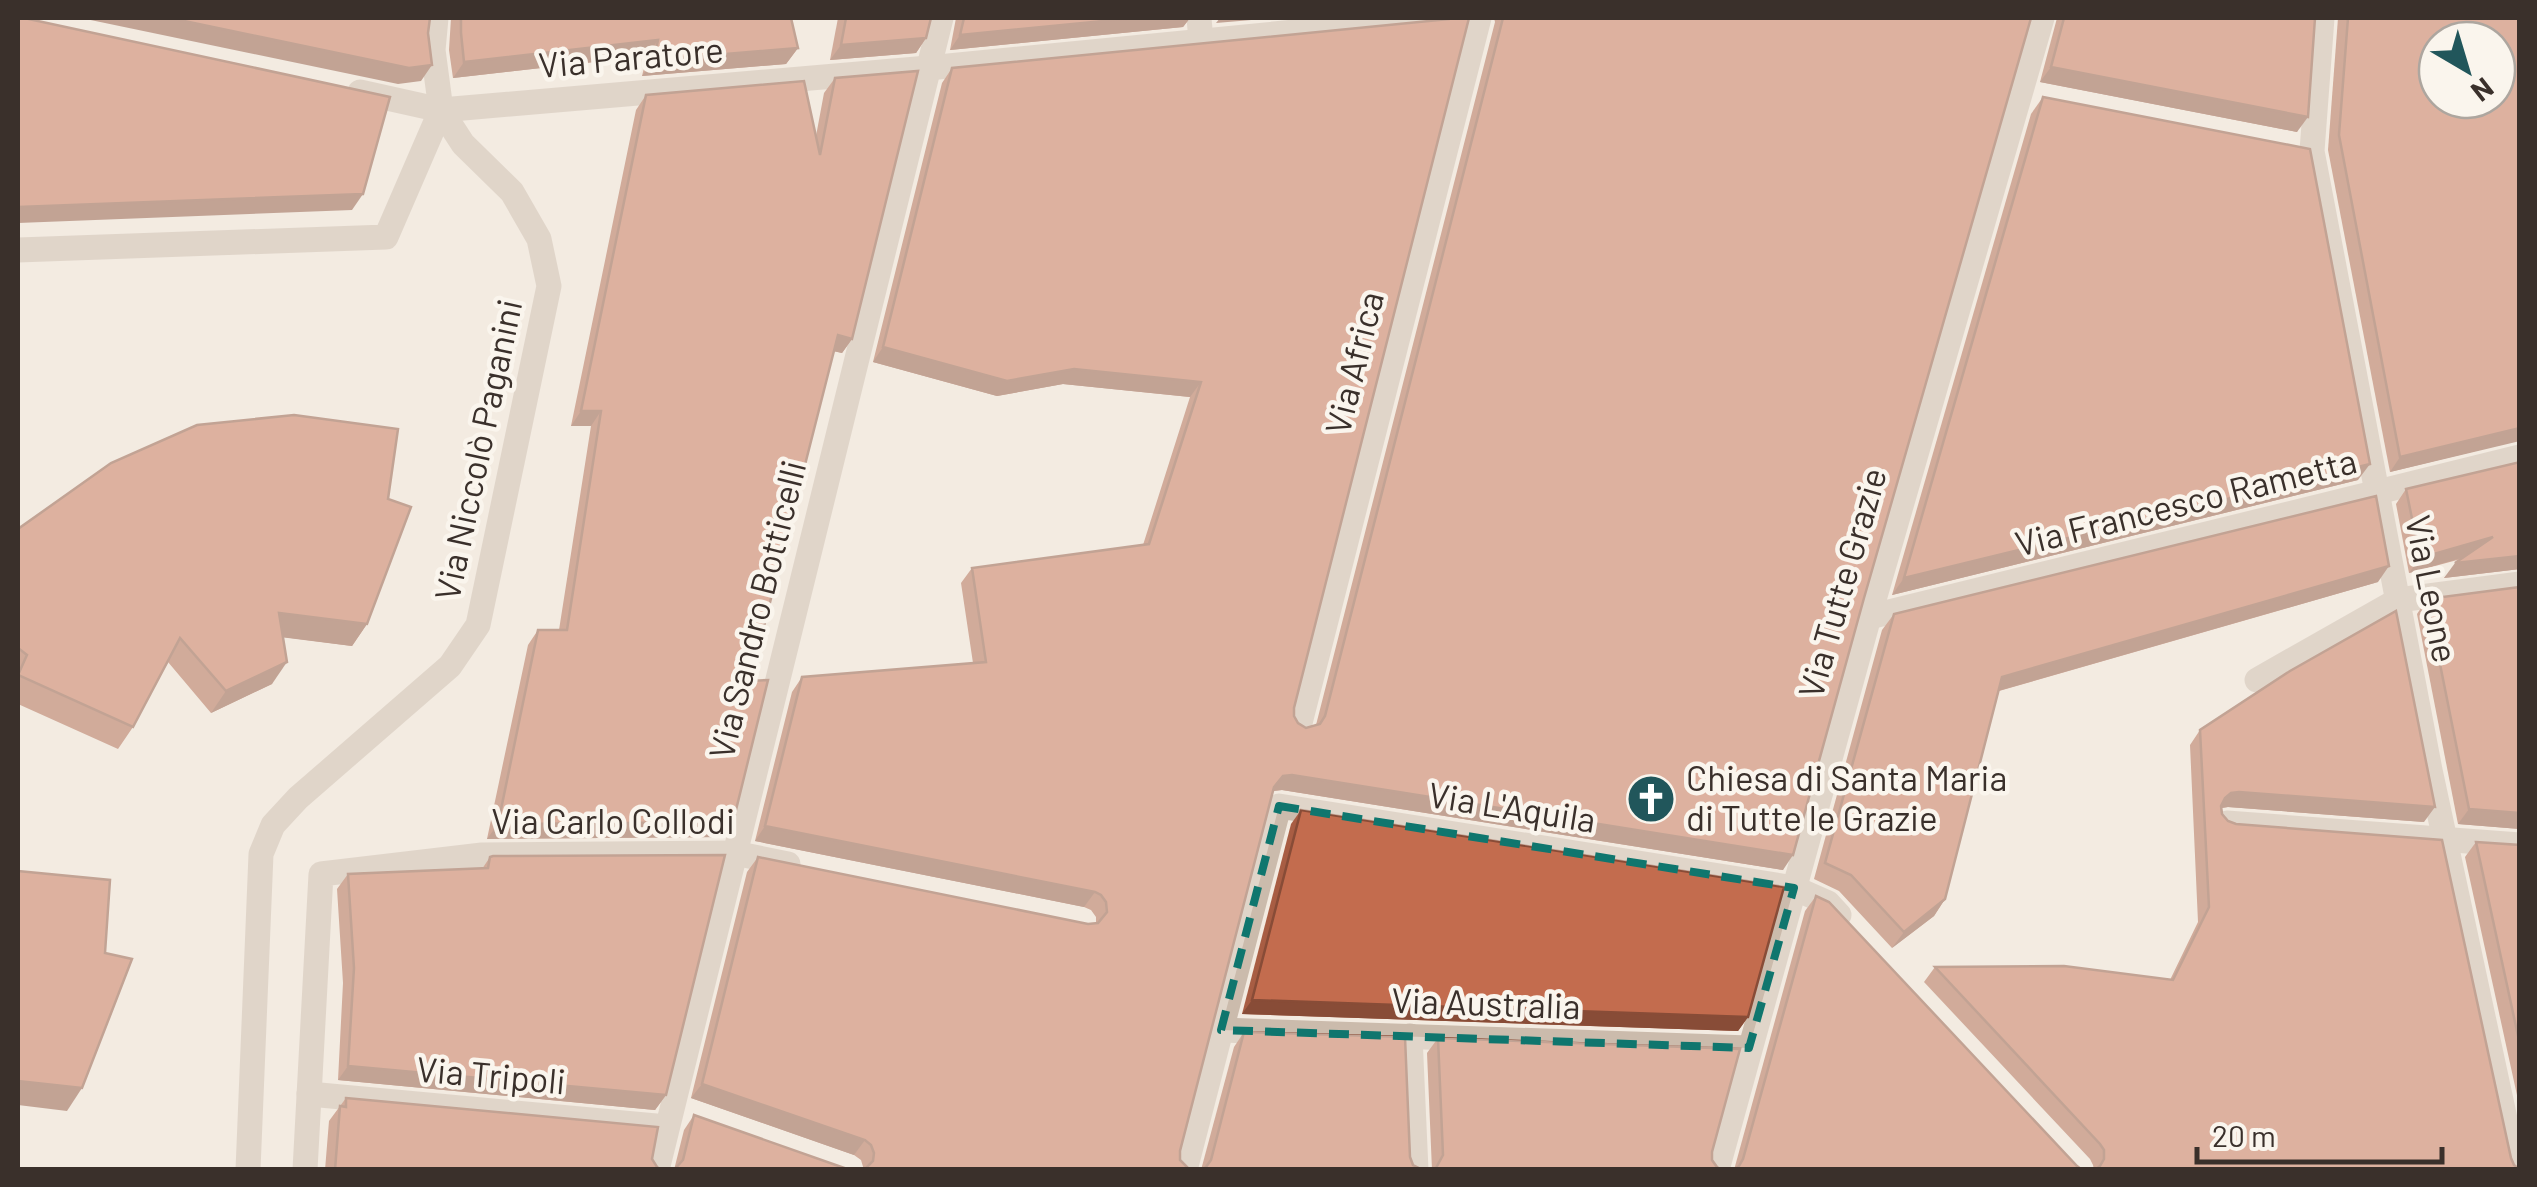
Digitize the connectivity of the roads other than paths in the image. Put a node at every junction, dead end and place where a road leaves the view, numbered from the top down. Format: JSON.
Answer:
{"nodes":[{"id":1,"x":436,"y":18,"type":"edge"},
{"id":2,"x":941,"y":18,"type":"edge"},
{"id":3,"x":1437,"y":18,"type":"edge"},
{"id":4,"x":1479,"y":18,"type":"edge"},
{"id":5,"x":2042,"y":18,"type":"edge"},
{"id":6,"x":2322,"y":18,"type":"edge"},
{"id":7,"x":1200,"y":29,"type":"edge"},
{"id":8,"x":928,"y":68,"type":"junction"},
{"id":9,"x":344,"y":89,"type":"edge"},
{"id":10,"x":441,"y":110,"type":"junction"},
{"id":11,"x":18,"y":250,"type":"edge"},
{"id":12,"x":2520,"y":456,"type":"edge"},
{"id":13,"x":2376,"y":492,"type":"junction"},
{"id":14,"x":2520,"y":584,"type":"edge"},
{"id":15,"x":2398,"y":600,"type":"junction"},
{"id":16,"x":1869,"y":617,"type":"junction"},
{"id":17,"x":2257,"y":680,"type":"dead end"},
{"id":18,"x":1299,"y":726,"type":"edge"},
{"id":19,"x":2227,"y":823,"type":"edge"},
{"id":20,"x":2445,"y":838,"type":"junction"},
{"id":21,"x":2520,"y":845,"type":"edge"},
{"id":22,"x":734,"y":853,"type":"junction"},
{"id":23,"x":812,"y":869,"type":"edge"},
{"id":24,"x":1794,"y":888,"type":"junction"},
{"id":25,"x":1854,"y":931,"type":"edge"},
{"id":26,"x":1221,"y":1030,"type":"junction"},
{"id":27,"x":1410,"y":1036,"type":"junction"},
{"id":28,"x":1748,"y":1048,"type":"junction"},
{"id":29,"x":309,"y":1094,"type":"junction"},
{"id":30,"x":676,"y":1118,"type":"junction"},
{"id":31,"x":248,"y":1170,"type":"edge"},
{"id":32,"x":305,"y":1170,"type":"edge"},
{"id":33,"x":656,"y":1170,"type":"edge"},
{"id":34,"x":1185,"y":1170,"type":"edge"},
{"id":35,"x":1416,"y":1170,"type":"edge"},
{"id":36,"x":1717,"y":1170,"type":"edge"},
{"id":37,"x":2516,"y":1170,"type":"edge"}],
"edges":[{"from":1,"to":10,"type":"street"},
{"from":2,"to":8,"type":"street","name":"Via Sandro Botticelli"},
{"from":3,"to":7,"type":"street","name":"Via Paratore"},
{"from":4,"to":18,"type":"street","name":"Via Africa"},
{"from":5,"to":16,"type":"street","name":"Via Tutte Grazie"},
{"from":6,"to":13,"type":"street","name":"Via Leone"},
{"from":7,"to":8,"type":"street","name":"Via Paratore"},
{"from":8,"to":10,"type":"street","name":"Via Paratore"},
{"from":8,"to":22,"type":"street","name":"Via Sandro Botticelli"},
{"from":9,"to":10,"type":"street","name":"Via Paratore"},
{"from":10,"to":11,"type":"street"},
{"from":10,"to":31,"type":"street","name":"Via Niccolò Paganini"},
{"from":12,"to":13,"type":"street","name":"Via Francesco Rametta"},
{"from":13,"to":15,"type":"street","name":"Via Leone"},
{"from":13,"to":16,"type":"street","name":"Via Francesco Rametta"},
{"from":14,"to":15,"type":"street"},
{"from":15,"to":17,"type":"street"},
{"from":15,"to":20,"type":"street","name":"Via Leone"},
{"from":16,"to":24,"type":"street","name":"Via Tutte Grazie"},
{"from":19,"to":20,"type":"street"},
{"from":20,"to":21,"type":"street"},
{"from":20,"to":37,"type":"street","name":"Via Leone"},
{"from":22,"to":23,"type":"street","name":"Via Carlo Collodi"},
{"from":22,"to":29,"type":"street","name":"Via Carlo Collodi"},
{"from":22,"to":30,"type":"street","name":"Via Sandro Botticelli"},
{"from":24,"to":25,"type":"street"},
{"from":24,"to":26,"type":"street","name":"Via L'Aquila"},
{"from":24,"to":28,"type":"street","name":"Via Tutte Grazie"},
{"from":26,"to":27,"type":"street","name":"Via Australia"},
{"from":26,"to":34,"type":"street"},
{"from":27,"to":28,"type":"street","name":"Via Australia"},
{"from":27,"to":35,"type":"street"},
{"from":28,"to":36,"type":"street","name":"Via Tutte Grazie"},
{"from":29,"to":30,"type":"street","name":"Via Tripoli"},
{"from":29,"to":32,"type":"street"},
{"from":30,"to":33,"type":"street","name":"Via Sandro Botticelli"}]}
